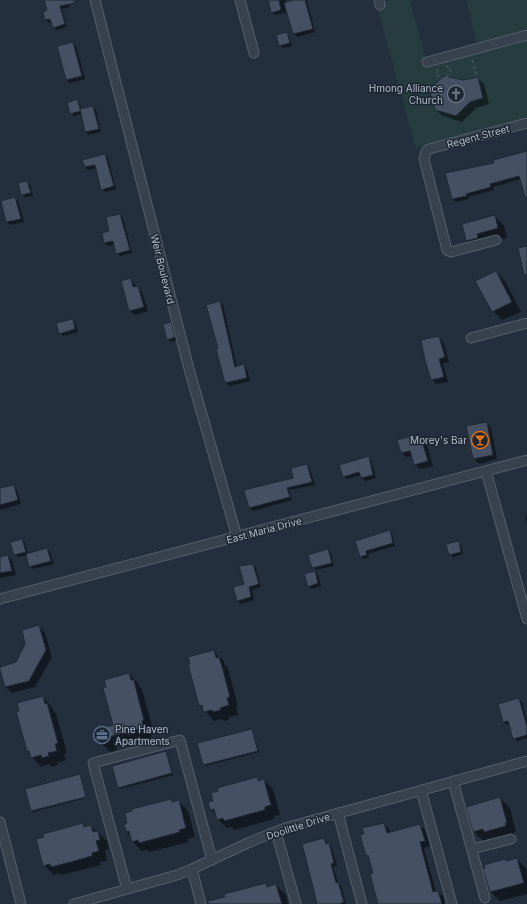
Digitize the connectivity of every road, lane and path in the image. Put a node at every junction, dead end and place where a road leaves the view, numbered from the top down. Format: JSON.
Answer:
{"nodes":[{"id":1,"x":94,"y":0,"type":"edge"},
{"id":2,"x":240,"y":0,"type":"edge"},
{"id":3,"x":527,"y":35,"type":"edge"},
{"id":4,"x":470,"y":50,"type":"junction"},
{"id":5,"x":254,"y":52,"type":"dead end"},
{"id":6,"x":426,"y":62,"type":"dead end"},
{"id":7,"x":441,"y":64,"type":"dead end"},
{"id":8,"x":439,"y":68,"type":"dead end"},
{"id":9,"x":447,"y":77,"type":"dead end"},
{"id":10,"x":477,"y":77,"type":"dead end"},
{"id":11,"x":441,"y":79,"type":"dead end"},
{"id":12,"x":527,"y":123,"type":"edge"},
{"id":13,"x":496,"y":240,"type":"dead end"},
{"id":14,"x":527,"y":323,"type":"edge"},
{"id":15,"x":471,"y":338,"type":"dead end"},
{"id":16,"x":527,"y":460,"type":"edge"},
{"id":17,"x":486,"y":471,"type":"junction"},
{"id":18,"x":237,"y":537,"type":"junction"},
{"id":19,"x":0,"y":599,"type":"edge"},
{"id":20,"x":527,"y":619,"type":"edge"},
{"id":21,"x":527,"y":761,"type":"edge"},
{"id":22,"x":453,"y":781,"type":"junction"},
{"id":23,"x":421,"y":790,"type":"junction"},
{"id":24,"x":338,"y":813,"type":"junction"},
{"id":25,"x":0,"y":824,"type":"edge"},
{"id":26,"x":276,"y":832,"type":"junction"},
{"id":27,"x":511,"y":839,"type":"dead end"},
{"id":28,"x":472,"y":849,"type":"junction"},
{"id":29,"x":212,"y":860,"type":"junction"},
{"id":30,"x":192,"y":869,"type":"junction"},
{"id":31,"x":126,"y":889,"type":"junction"},
{"id":32,"x":485,"y":898,"type":"dead end"},
{"id":33,"x":101,"y":900,"type":"edge"},
{"id":34,"x":21,"y":904,"type":"edge"},
{"id":35,"x":74,"y":904,"type":"edge"},
{"id":36,"x":201,"y":904,"type":"edge"},
{"id":37,"x":296,"y":904,"type":"edge"},
{"id":38,"x":362,"y":904,"type":"edge"},
{"id":39,"x":452,"y":904,"type":"edge"}],
"edges":[{"from":1,"to":18,"type":"street","name":"Weir Boulevard"},
{"from":2,"to":5,"type":"street"},
{"from":3,"to":4,"type":"street"},
{"from":4,"to":6,"type":"street"},
{"from":4,"to":10,"type":"path"},
{"from":7,"to":9,"type":"path"},
{"from":8,"to":11,"type":"path"},
{"from":12,"to":13,"type":"street","name":"Regent Street"},
{"from":14,"to":15,"type":"street"},
{"from":16,"to":17,"type":"street","name":"East Maria Drive"},
{"from":17,"to":18,"type":"street","name":"East Maria Drive"},
{"from":17,"to":20,"type":"street"},
{"from":18,"to":19,"type":"street","name":"East Maria Drive"},
{"from":21,"to":22,"type":"street","name":"Doolittle Drive"},
{"from":22,"to":23,"type":"street","name":"Doolittle Drive"},
{"from":22,"to":28,"type":"street"},
{"from":23,"to":24,"type":"street","name":"Doolittle Drive"},
{"from":23,"to":39,"type":"street"},
{"from":24,"to":26,"type":"street","name":"Doolittle Drive"},
{"from":24,"to":38,"type":"street"},
{"from":25,"to":34,"type":"street"},
{"from":26,"to":29,"type":"street","name":"Doolittle Drive"},
{"from":26,"to":37,"type":"street"},
{"from":27,"to":28,"type":"street"},
{"from":28,"to":32,"type":"street"},
{"from":29,"to":30,"type":"street","name":"Doolittle Drive"},
{"from":29,"to":31,"type":"street"},
{"from":30,"to":31,"type":"street","name":"Doolittle Drive"},
{"from":30,"to":36,"type":"street"},
{"from":31,"to":33,"type":"street","name":"Doolittle Drive"},
{"from":33,"to":35,"type":"street","name":"Doolittle Drive"}]}
